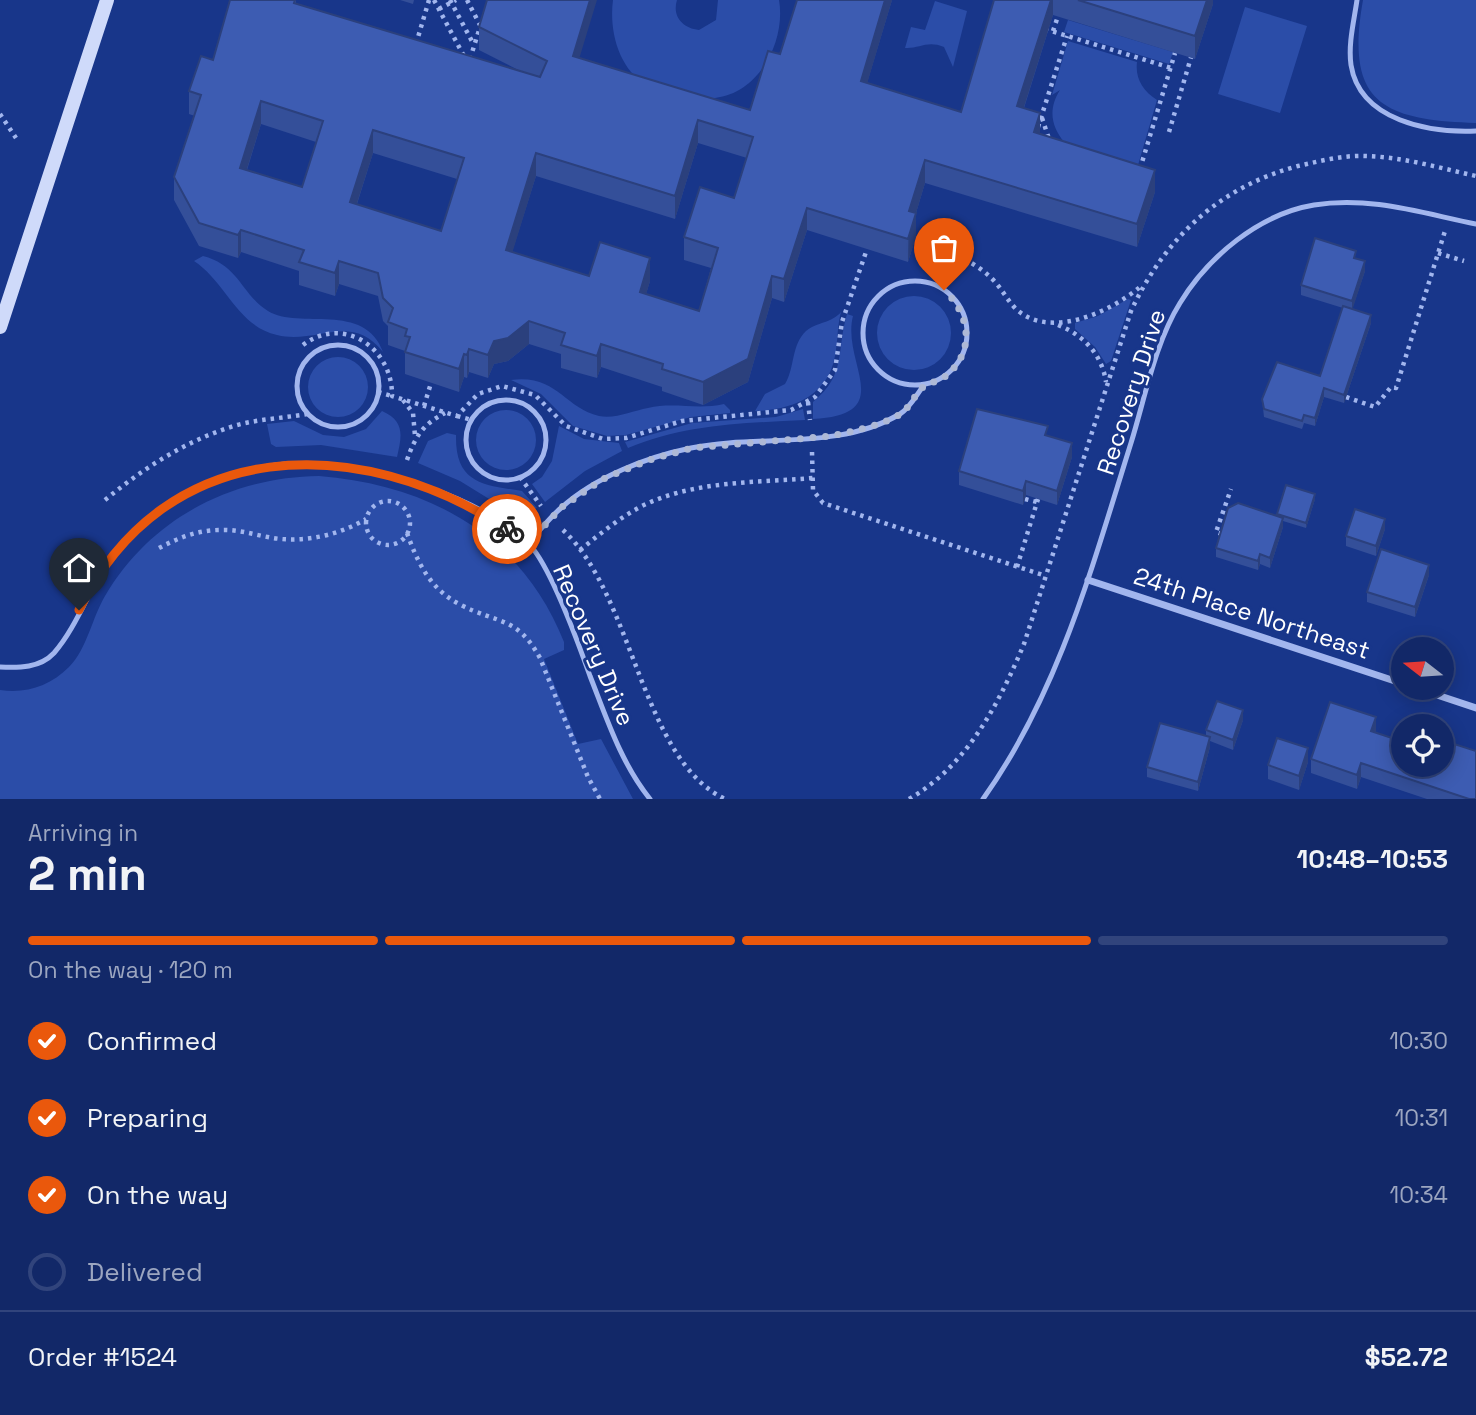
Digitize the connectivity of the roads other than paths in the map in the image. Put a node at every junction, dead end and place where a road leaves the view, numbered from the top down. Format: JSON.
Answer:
{"nodes":[{"id":1,"x":107,"y":0,"type":"edge"},
{"id":2,"x":1357,"y":0,"type":"edge"},
{"id":3,"x":1476,"y":131,"type":"edge"},
{"id":4,"x":1476,"y":224,"type":"edge"},
{"id":5,"x":0,"y":327,"type":"edge"},
{"id":6,"x":925,"y":386,"type":"junction"},
{"id":7,"x":307,"y":414,"type":"joint"},
{"id":8,"x":472,"y":420,"type":"joint"},
{"id":9,"x":528,"y":543,"type":"junction"},
{"id":10,"x":1088,"y":580,"type":"junction"},
{"id":11,"x":0,"y":667,"type":"edge"},
{"id":12,"x":1391,"y":680,"type":"edge"},
{"id":13,"x":1452,"y":700,"type":"edge"},
{"id":14,"x":1476,"y":708,"type":"edge"},
{"id":15,"x":650,"y":799,"type":"edge"},
{"id":16,"x":983,"y":799,"type":"edge"}],
"edges":[{"from":1,"to":5,"type":"main road"},
{"from":2,"to":3,"type":"lane"},
{"from":4,"to":10,"type":"lane","name":"Recovery Drive"},
{"from":6,"to":6,"type":"lane"},
{"from":6,"to":9,"type":"lane"},
{"from":7,"to":7,"type":"lane"},
{"from":8,"to":8,"type":"lane"},
{"from":9,"to":11,"type":"lane","name":"Recovery Drive"},
{"from":9,"to":15,"type":"lane","name":"Recovery Drive"},
{"from":10,"to":12,"type":"street","name":"24th Place Northeast"},
{"from":10,"to":16,"type":"lane","name":"Recovery Drive"},
{"from":13,"to":14,"type":"street"}]}
